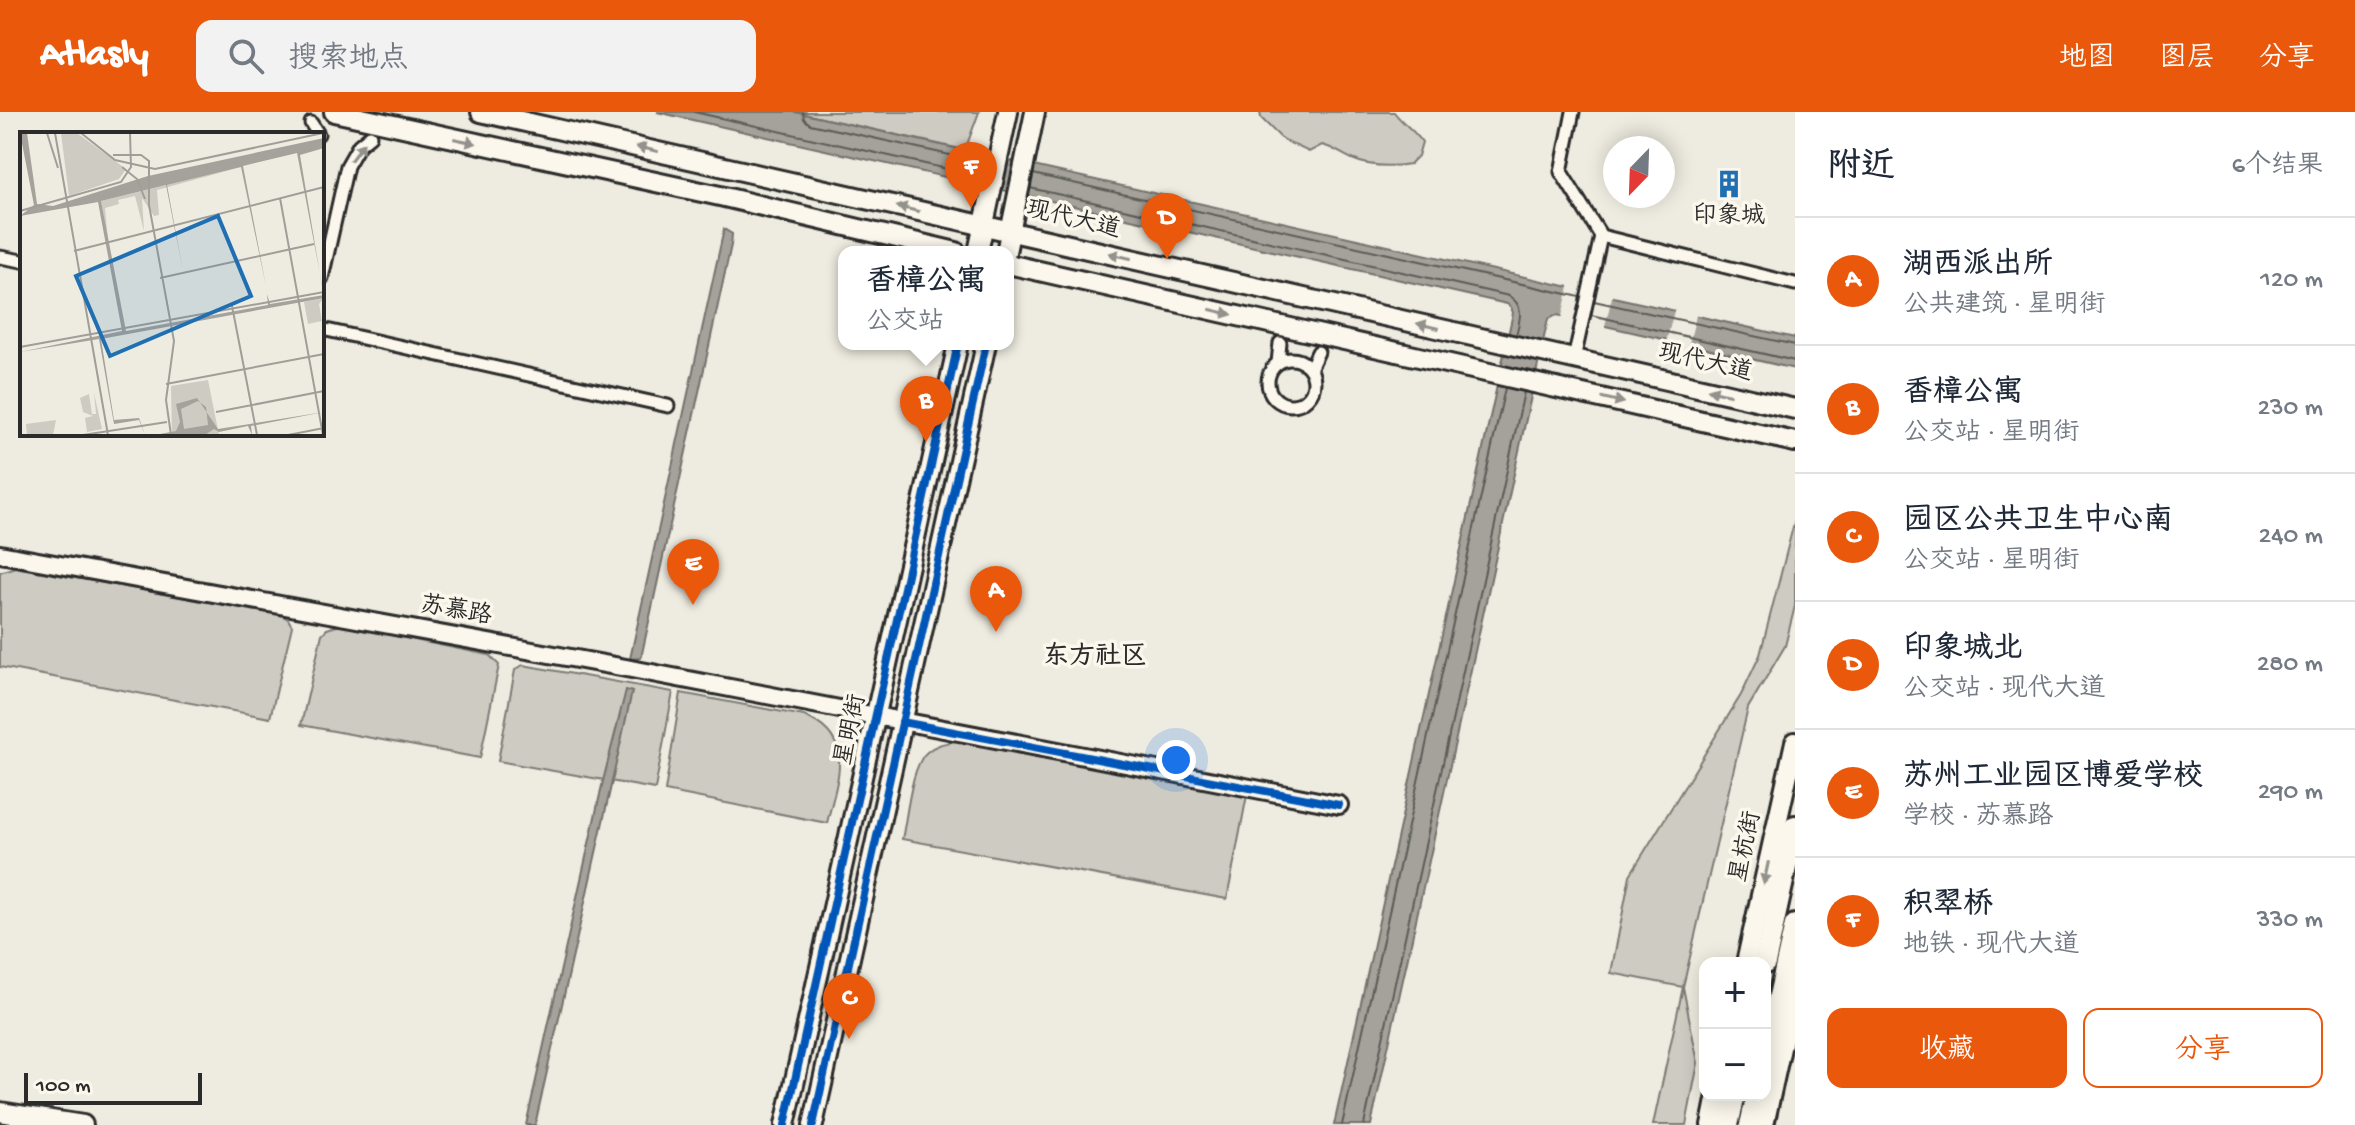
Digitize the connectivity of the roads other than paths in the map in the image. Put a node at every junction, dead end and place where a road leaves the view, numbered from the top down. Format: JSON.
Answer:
{"nodes":[{"id":1,"x":334,"y":112,"type":"edge"},
{"id":2,"x":481,"y":112,"type":"edge"},
{"id":3,"x":1008,"y":112,"type":"edge"},
{"id":4,"x":1035,"y":112,"type":"edge"},
{"id":5,"x":1573,"y":112,"type":"edge"},
{"id":6,"x":311,"y":123,"type":"dead end"},
{"id":7,"x":317,"y":132,"type":"edge"},
{"id":8,"x":370,"y":136,"type":"dead end"},
{"id":9,"x":984,"y":226,"type":"junction"},
{"id":10,"x":1010,"y":232,"type":"junction"},
{"id":11,"x":1601,"y":236,"type":"junction"},
{"id":12,"x":931,"y":246,"type":"edge"},
{"id":13,"x":979,"y":246,"type":"edge"},
{"id":14,"x":1007,"y":246,"type":"edge"},
{"id":15,"x":0,"y":257,"type":"edge"},
{"id":16,"x":20,"y":261,"type":"edge"},
{"id":17,"x":1014,"y":265,"type":"edge"},
{"id":18,"x":324,"y":269,"type":"edge"},
{"id":19,"x":1795,"y":284,"type":"edge"},
{"id":20,"x":324,"y":329,"type":"edge"},
{"id":21,"x":1280,"y":343,"type":"dead end"},
{"id":22,"x":957,"y":350,"type":"edge"},
{"id":23,"x":985,"y":350,"type":"edge"},
{"id":24,"x":1318,"y":352,"type":"dead end"},
{"id":25,"x":1574,"y":359,"type":"junction"},
{"id":26,"x":1278,"y":363,"type":"junction"},
{"id":27,"x":1310,"y":369,"type":"junction"},
{"id":28,"x":668,"y":406,"type":"dead end"},
{"id":29,"x":1795,"y":409,"type":"edge"},
{"id":30,"x":1795,"y":442,"type":"edge"},
{"id":31,"x":0,"y":554,"type":"edge"},
{"id":32,"x":876,"y":716,"type":"junction"},
{"id":33,"x":902,"y":722,"type":"junction"},
{"id":34,"x":1795,"y":742,"type":"edge"},
{"id":35,"x":1339,"y":805,"type":"dead end"},
{"id":36,"x":1795,"y":826,"type":"edge"},
{"id":37,"x":1795,"y":925,"type":"edge"},
{"id":38,"x":1747,"y":957,"type":"edge"},
{"id":39,"x":1766,"y":957,"type":"edge"},
{"id":40,"x":1795,"y":984,"type":"edge"},
{"id":41,"x":1771,"y":1032,"type":"edge"},
{"id":42,"x":1716,"y":1101,"type":"edge"},
{"id":43,"x":1734,"y":1101,"type":"edge"},
{"id":44,"x":1756,"y":1101,"type":"edge"},
{"id":45,"x":0,"y":1112,"type":"edge"},
{"id":46,"x":83,"y":1125,"type":"edge"},
{"id":47,"x":785,"y":1125,"type":"edge"},
{"id":48,"x":813,"y":1125,"type":"edge"},
{"id":49,"x":1711,"y":1125,"type":"edge"},
{"id":50,"x":1728,"y":1125,"type":"edge"},
{"id":51,"x":1750,"y":1125,"type":"edge"},
{"id":52,"x":1764,"y":1125,"type":"edge"}],
"edges":[{"from":1,"to":12,"type":"main road","one_way":true},
{"from":9,"to":2,"type":"main road","name":"现代大道","one_way":true},
{"from":3,"to":9,"type":"main road"},
{"from":4,"to":10,"type":"main road"},
{"from":5,"to":11,"type":"street"},
{"from":6,"to":7,"type":"street"},
{"from":18,"to":8,"type":"street","one_way":true},
{"from":9,"to":10,"type":"main road","name":"现代大道"},
{"from":9,"to":13,"type":"main road"},
{"from":10,"to":14,"type":"main road"},
{"from":25,"to":10,"type":"main road","name":"现代大道","one_way":true},
{"from":11,"to":19,"type":"street"},
{"from":11,"to":25,"type":"street"},
{"from":15,"to":16,"type":"street"},
{"from":17,"to":30,"type":"main road","one_way":true},
{"from":20,"to":28,"type":"street"},
{"from":21,"to":26,"type":"street"},
{"from":22,"to":32,"type":"main road","name":"星明街"},
{"from":23,"to":33,"type":"main road","name":"星明街"},
{"from":24,"to":27,"type":"street"},
{"from":29,"to":25,"type":"main road","name":"现代大道","one_way":true},
{"from":26,"to":27,"type":"street"},
{"from":26,"to":27,"type":"street"},
{"from":31,"to":32,"type":"main road","name":"苏慕路"},
{"from":32,"to":33,"type":"main road","name":"苏慕路"},
{"from":32,"to":47,"type":"main road","name":"星明街"},
{"from":33,"to":35,"type":"main road","name":"苏慕路"},
{"from":33,"to":48,"type":"main road","name":"星明街"},
{"from":34,"to":38,"type":"main road","name":"星杭街","one_way":true},
{"from":36,"to":39,"type":"highway"},
{"from":37,"to":41,"type":"highway"},
{"from":40,"to":52,"type":"main road"},
{"from":42,"to":49,"type":"main road"},
{"from":43,"to":50,"type":"highway"},
{"from":44,"to":51,"type":"highway"},
{"from":45,"to":46,"type":"main road"}]}
